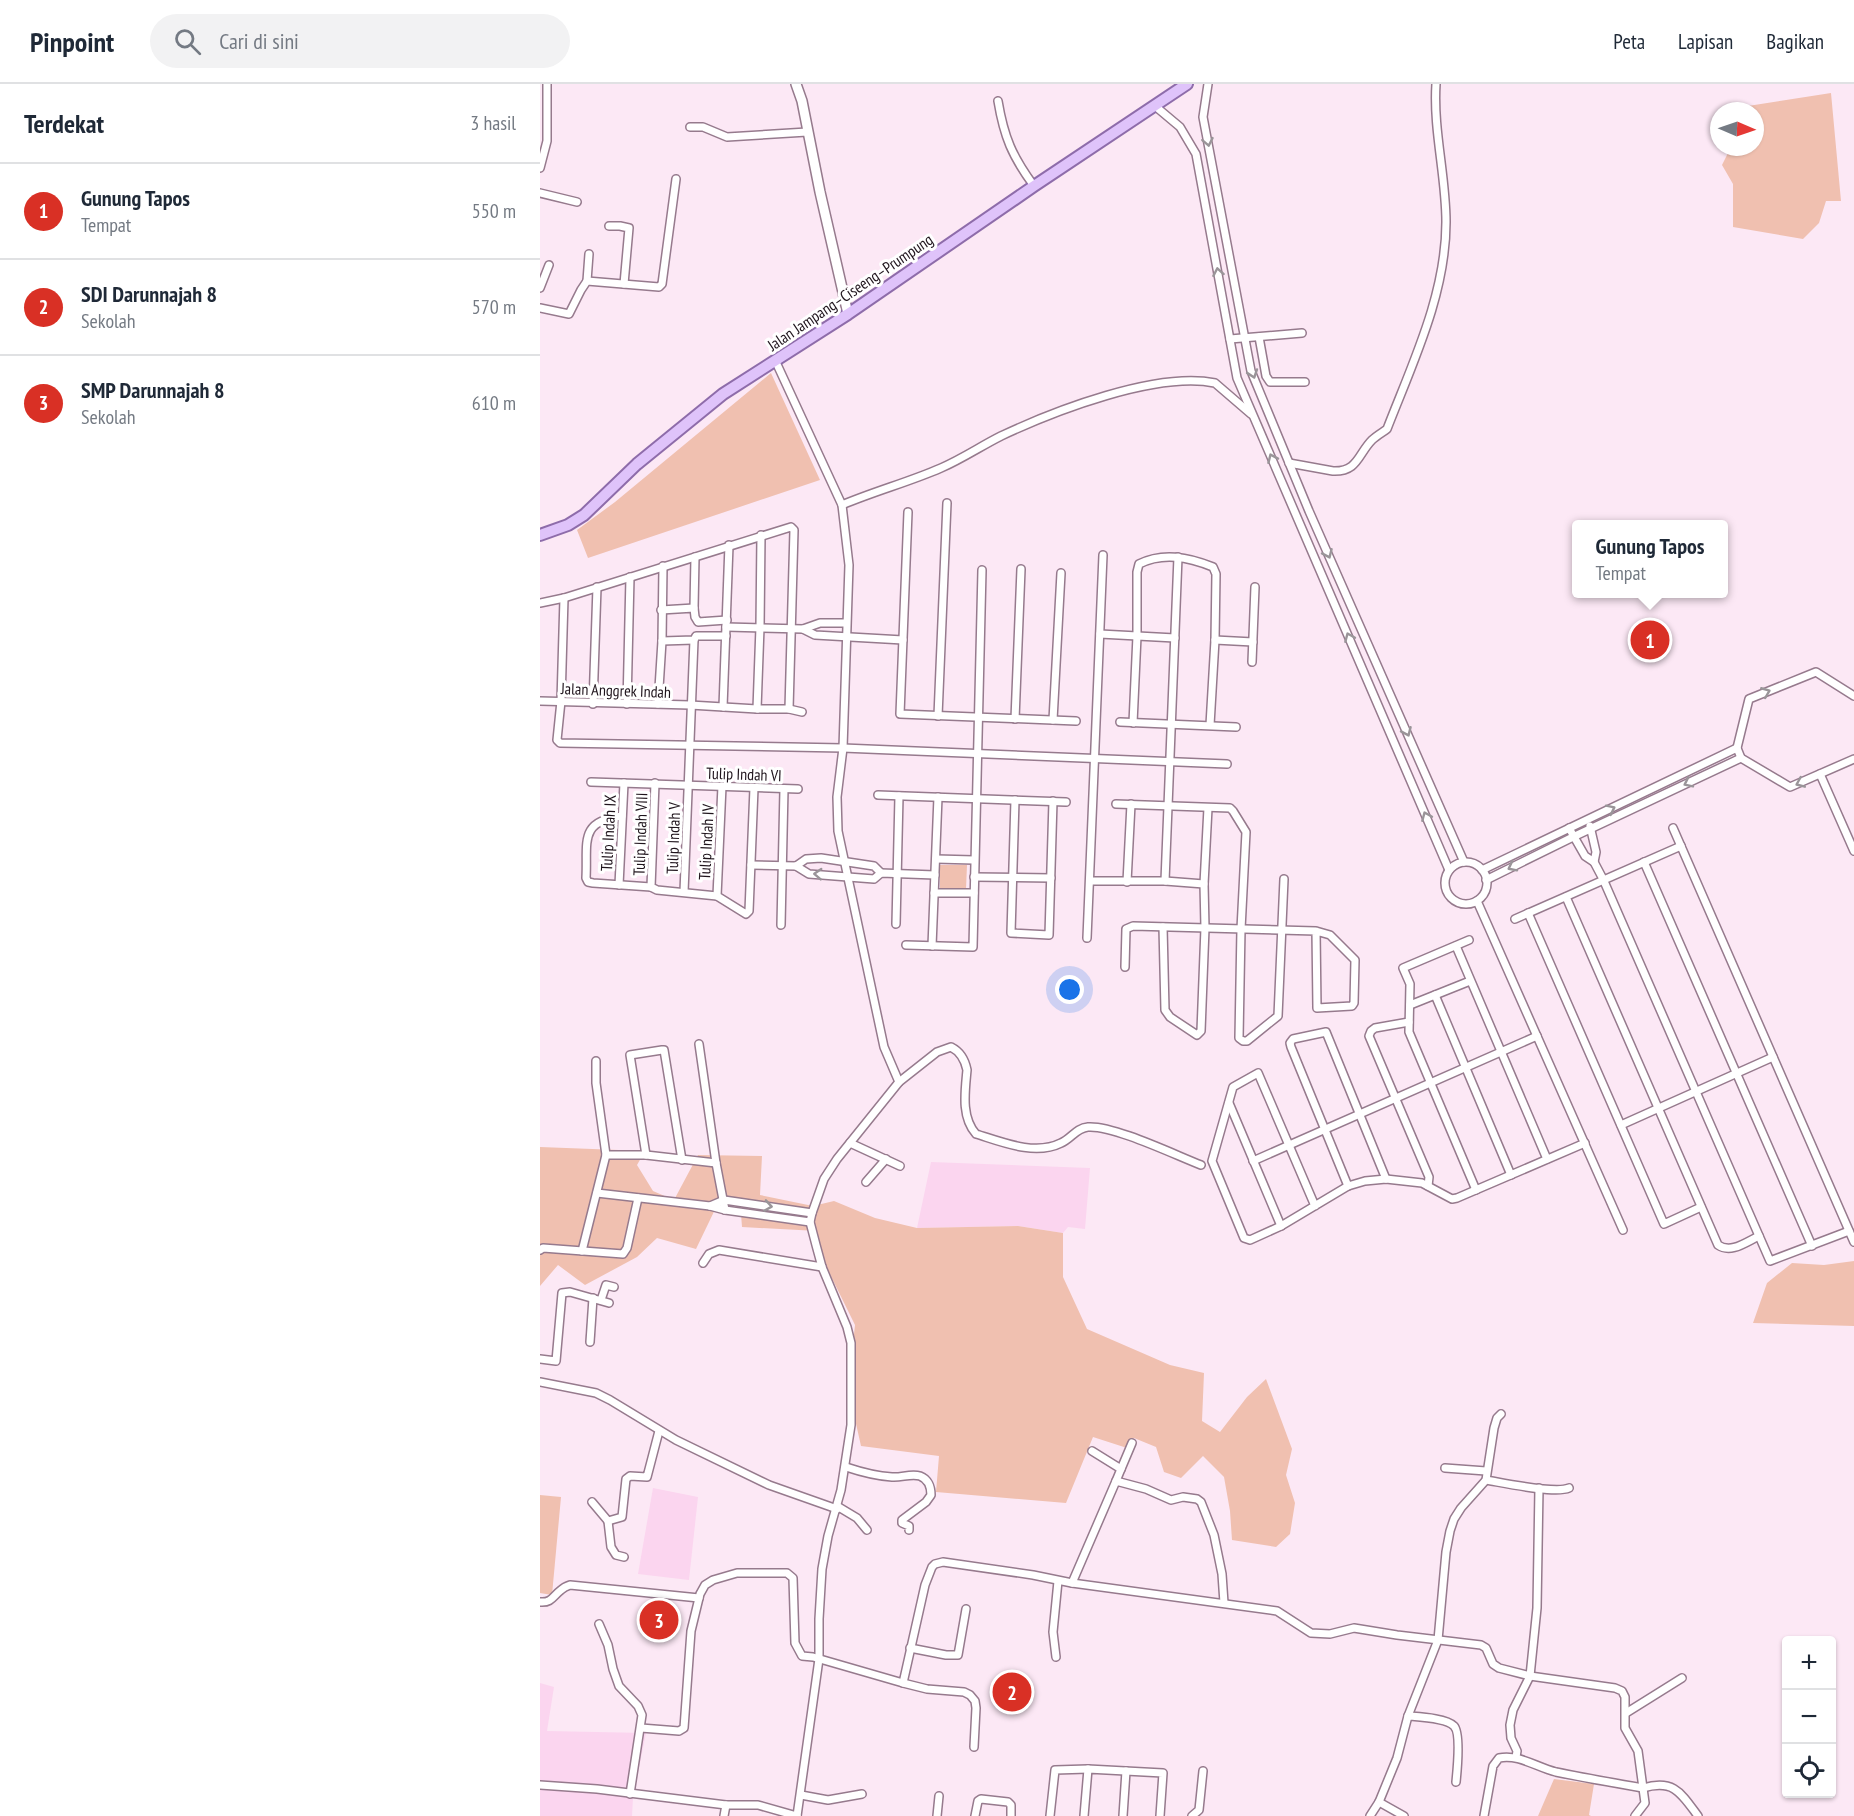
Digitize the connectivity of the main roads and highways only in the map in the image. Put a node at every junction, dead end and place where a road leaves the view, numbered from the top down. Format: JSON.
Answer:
{"nodes":[{"id":1,"x":1187,"y":84,"type":"edge"},
{"id":2,"x":540,"y":535,"type":"edge"}],
"edges":[{"from":1,"to":2,"type":"main road","name":"Jalan Jampang–Ciseeng–Prumpung"}]}
